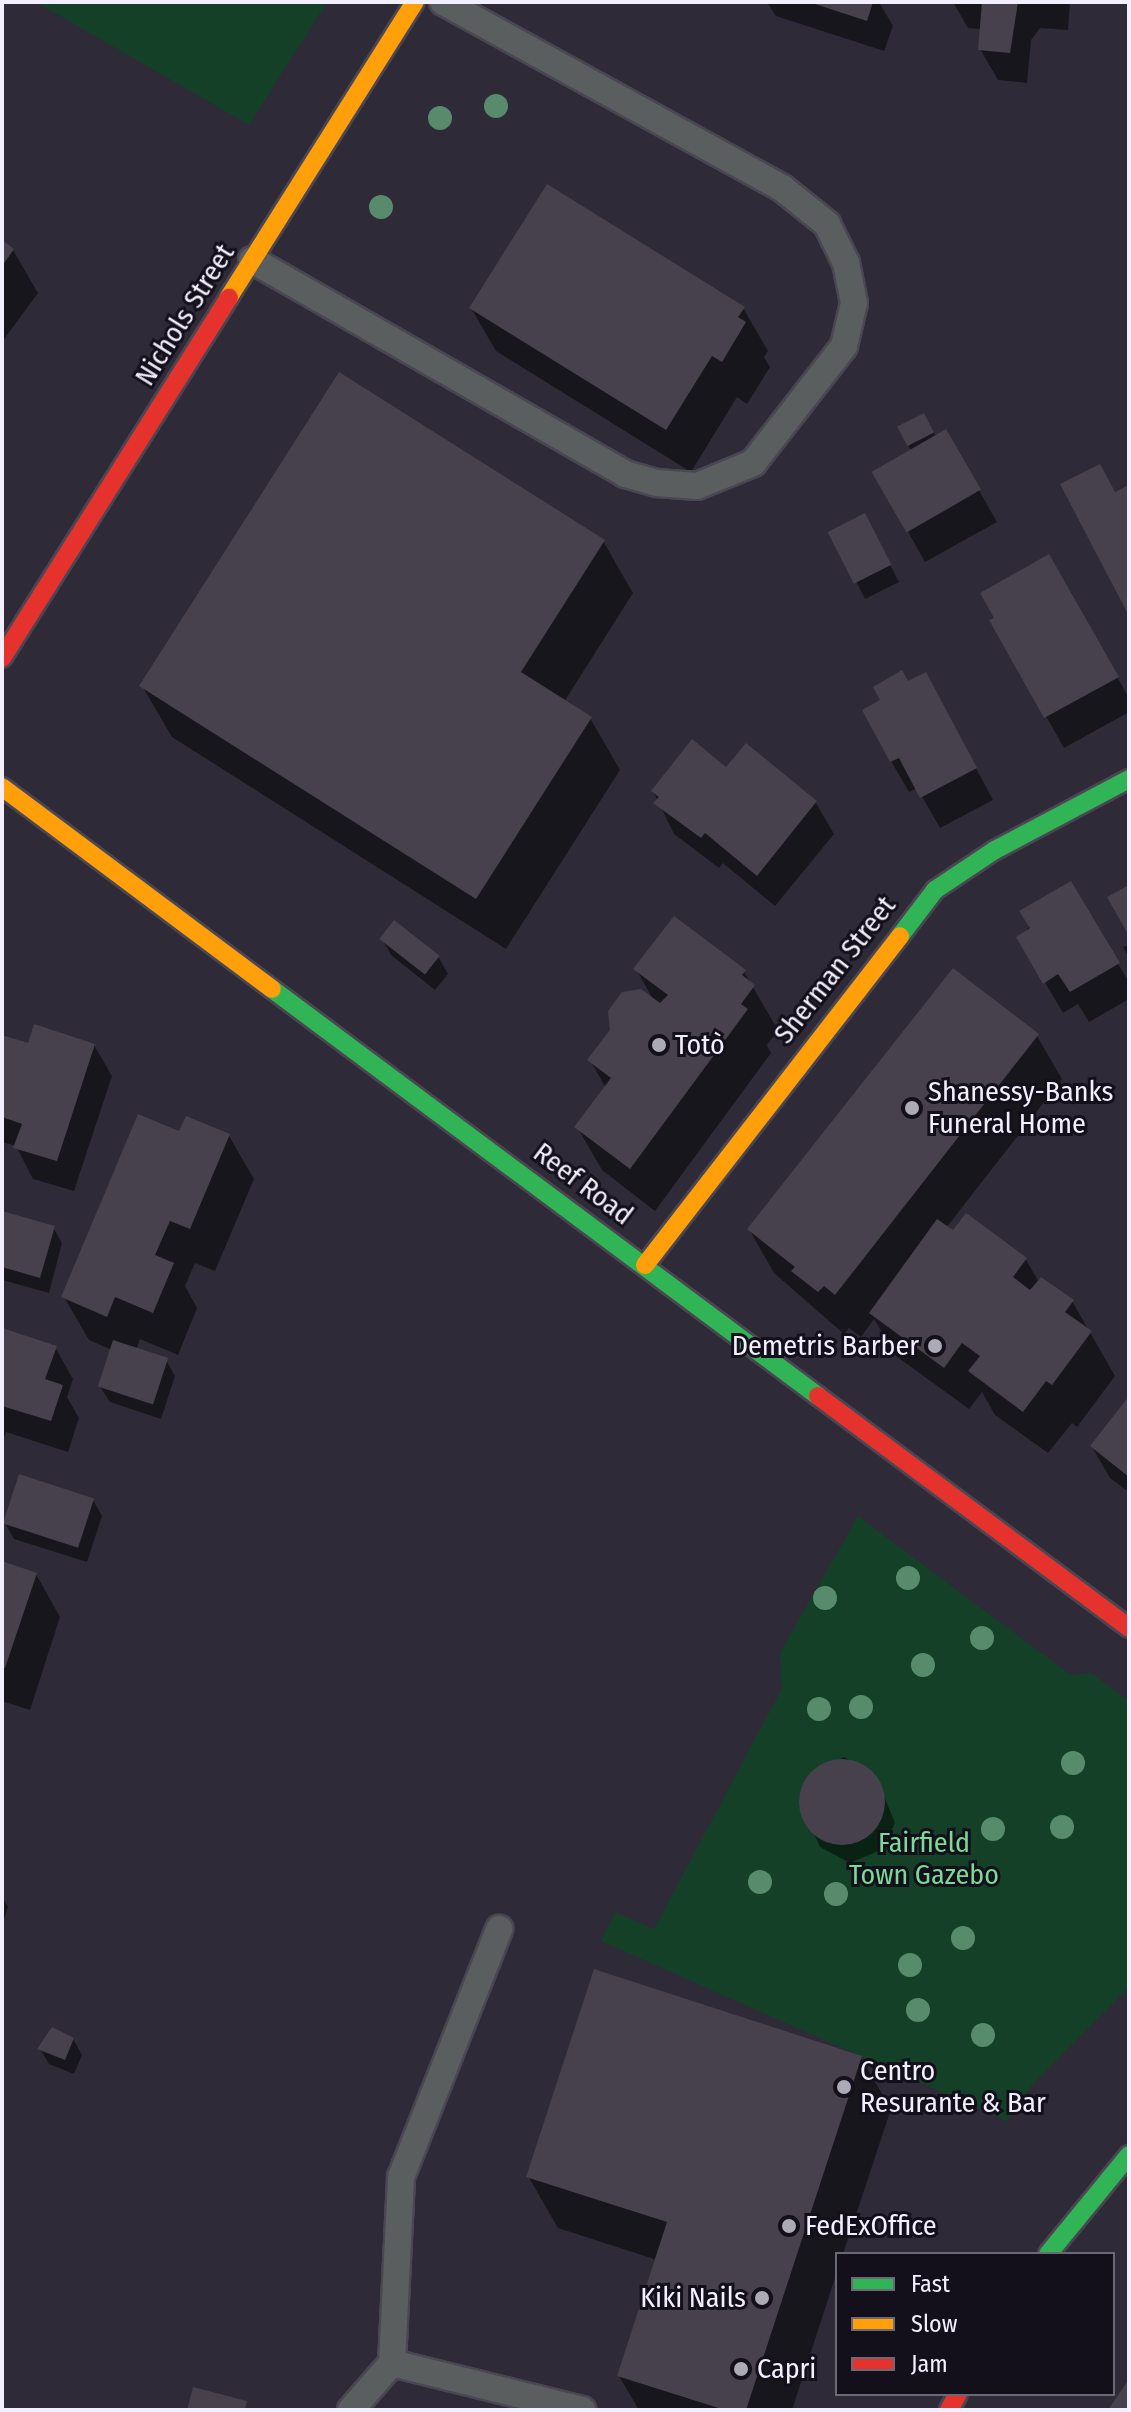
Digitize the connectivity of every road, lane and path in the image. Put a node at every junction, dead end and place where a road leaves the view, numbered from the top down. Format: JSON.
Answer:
{"nodes":[{"id":1,"x":415,"y":2,"type":"edge"},
{"id":2,"x":443,"y":2,"type":"edge"},
{"id":3,"x":252,"y":260,"type":"junction"},
{"id":4,"x":2,"y":658,"type":"edge"},
{"id":5,"x":1129,"y":779,"type":"edge"},
{"id":6,"x":2,"y":787,"type":"edge"},
{"id":7,"x":645,"y":1265,"type":"junction"},
{"id":8,"x":1129,"y":1628,"type":"edge"},
{"id":9,"x":499,"y":1929,"type":"dead end"},
{"id":10,"x":1129,"y":2155,"type":"edge"},
{"id":11,"x":1050,"y":2252,"type":"edge"},
{"id":12,"x":392,"y":2363,"type":"junction"},
{"id":13,"x":488,"y":2399,"type":"edge"},
{"id":14,"x":351,"y":2410,"type":"edge"},
{"id":15,"x":582,"y":2410,"type":"edge"}],
"edges":[{"from":1,"to":3,"type":"street","name":"Nichols Street"},
{"from":2,"to":3,"type":"lane"},
{"from":3,"to":4,"type":"street","name":"Nichols Street"},
{"from":5,"to":7,"type":"street","name":"Sherman Street"},
{"from":6,"to":7,"type":"street","name":"Reef Road"},
{"from":7,"to":8,"type":"street","name":"Reef Road"},
{"from":9,"to":12,"type":"lane"},
{"from":10,"to":11,"type":"street"},
{"from":12,"to":13,"type":"lane"},
{"from":12,"to":14,"type":"lane"},
{"from":13,"to":15,"type":"lane"}]}
